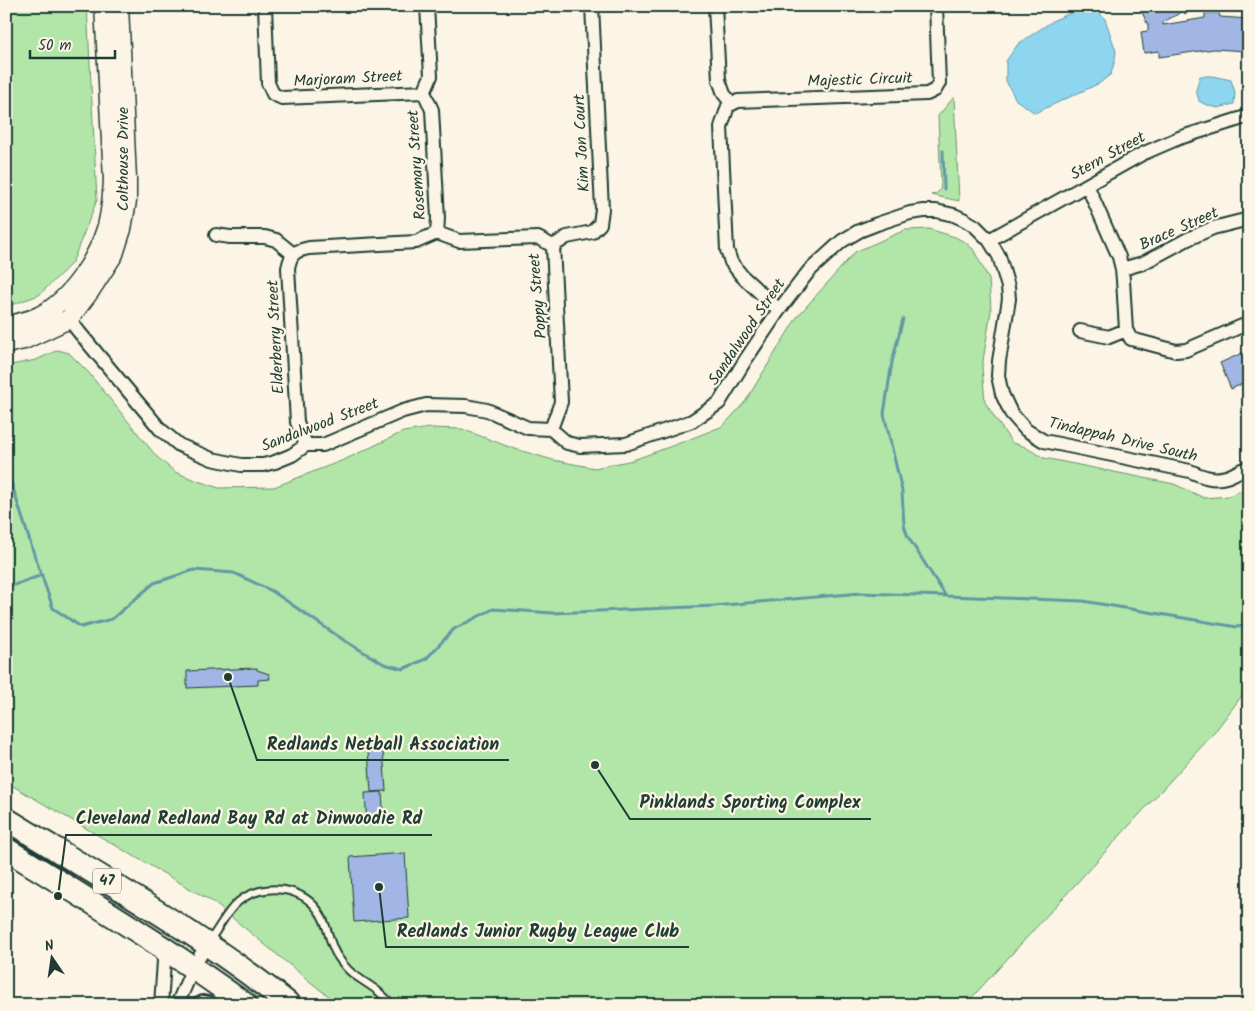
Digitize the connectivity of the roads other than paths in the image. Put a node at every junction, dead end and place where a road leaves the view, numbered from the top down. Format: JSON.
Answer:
{"nodes":[{"id":1,"x":104,"y":6,"type":"edge"},
{"id":2,"x":119,"y":6,"type":"edge"},
{"id":3,"x":265,"y":6,"type":"edge"},
{"id":4,"x":427,"y":6,"type":"edge"},
{"id":5,"x":592,"y":6,"type":"edge"},
{"id":6,"x":715,"y":6,"type":"edge"},
{"id":7,"x":936,"y":6,"type":"edge"},
{"id":8,"x":424,"y":92,"type":"junction"},
{"id":9,"x":732,"y":104,"type":"junction"},
{"id":10,"x":1249,"y":116,"type":"edge"},
{"id":11,"x":1087,"y":185,"type":"junction"},
{"id":12,"x":954,"y":215,"type":"joint"},
{"id":13,"x":1249,"y":220,"type":"edge"},
{"id":14,"x":437,"y":233,"type":"junction"},
{"id":15,"x":216,"y":235,"type":"dead end"},
{"id":16,"x":990,"y":240,"type":"junction"},
{"id":17,"x":553,"y":246,"type":"junction"},
{"id":18,"x":293,"y":254,"type":"junction"},
{"id":19,"x":1122,"y":269,"type":"junction"},
{"id":20,"x":57,"y":305,"type":"junction"},
{"id":21,"x":779,"y":310,"type":"junction"},
{"id":22,"x":69,"y":319,"type":"junction"},
{"id":23,"x":1249,"y":323,"type":"edge"},
{"id":24,"x":6,"y":326,"type":"edge"},
{"id":25,"x":1126,"y":330,"type":"junction"},
{"id":26,"x":1080,"y":331,"type":"dead end"},
{"id":27,"x":6,"y":344,"type":"edge"},
{"id":28,"x":551,"y":429,"type":"junction"},
{"id":29,"x":306,"y":445,"type":"junction"},
{"id":30,"x":1249,"y":467,"type":"edge"},
{"id":31,"x":6,"y":819,"type":"edge"},
{"id":32,"x":6,"y":849,"type":"edge"},
{"id":33,"x":207,"y":944,"type":"junction"},
{"id":34,"x":161,"y":946,"type":"junction"},
{"id":35,"x":194,"y":968,"type":"junction"},
{"id":36,"x":161,"y":1005,"type":"edge"},
{"id":37,"x":177,"y":1005,"type":"edge"},
{"id":38,"x":197,"y":1005,"type":"edge"},
{"id":39,"x":219,"y":1005,"type":"edge"},
{"id":40,"x":246,"y":1005,"type":"edge"},
{"id":41,"x":290,"y":1005,"type":"edge"},
{"id":42,"x":392,"y":1005,"type":"edge"}],
"edges":[{"from":1,"to":20,"type":"street","name":"Colthouse Drive"},
{"from":2,"to":22,"type":"street","name":"Colthouse Drive"},
{"from":3,"to":8,"type":"street","name":"Marjoram Street"},
{"from":4,"to":8,"type":"street","name":"Rosemary Street"},
{"from":5,"to":17,"type":"street","name":"Kim Jon Court"},
{"from":6,"to":9,"type":"street"},
{"from":7,"to":9,"type":"street","name":"Majestic Circuit"},
{"from":8,"to":14,"type":"street","name":"Rosemary Street"},
{"from":9,"to":21,"type":"street"},
{"from":10,"to":11,"type":"street","name":"Stern Street"},
{"from":11,"to":16,"type":"street","name":"Stern Street"},
{"from":11,"to":19,"type":"street"},
{"from":12,"to":16,"type":"street","name":"Tindappah Drive South"},
{"from":12,"to":21,"type":"street","name":"Sandalwood Street"},
{"from":13,"to":19,"type":"street","name":"Brace Street"},
{"from":14,"to":17,"type":"street","name":"Poppy Street"},
{"from":14,"to":18,"type":"street"},
{"from":15,"to":18,"type":"street"},
{"from":16,"to":30,"type":"street","name":"Tindappah Drive South"},
{"from":17,"to":28,"type":"street","name":"Poppy Street"},
{"from":18,"to":29,"type":"street","name":"Elderberry Street"},
{"from":19,"to":25,"type":"street"},
{"from":20,"to":22,"type":"street"},
{"from":20,"to":24,"type":"street","name":"Colthouse Drive"},
{"from":21,"to":28,"type":"street","name":"Sandalwood Street"},
{"from":22,"to":27,"type":"street","name":"Colthouse Drive"},
{"from":22,"to":29,"type":"street","name":"Sandalwood Street"},
{"from":23,"to":25,"type":"street"},
{"from":25,"to":26,"type":"street"},
{"from":28,"to":29,"type":"street","name":"Sandalwood Street"},
{"from":31,"to":33,"type":"highway","number":"47"},
{"from":32,"to":34,"type":"highway","number":"47"},
{"from":33,"to":35,"type":"street"},
{"from":33,"to":41,"type":"highway","number":"47"},
{"from":33,"to":42,"type":"lane"},
{"from":34,"to":35,"type":"highway","number":"47"},
{"from":34,"to":36,"type":"street"},
{"from":35,"to":37,"type":"street"},
{"from":35,"to":40,"type":"highway","number":"47"},
{"from":38,"to":39,"type":"street"}]}
